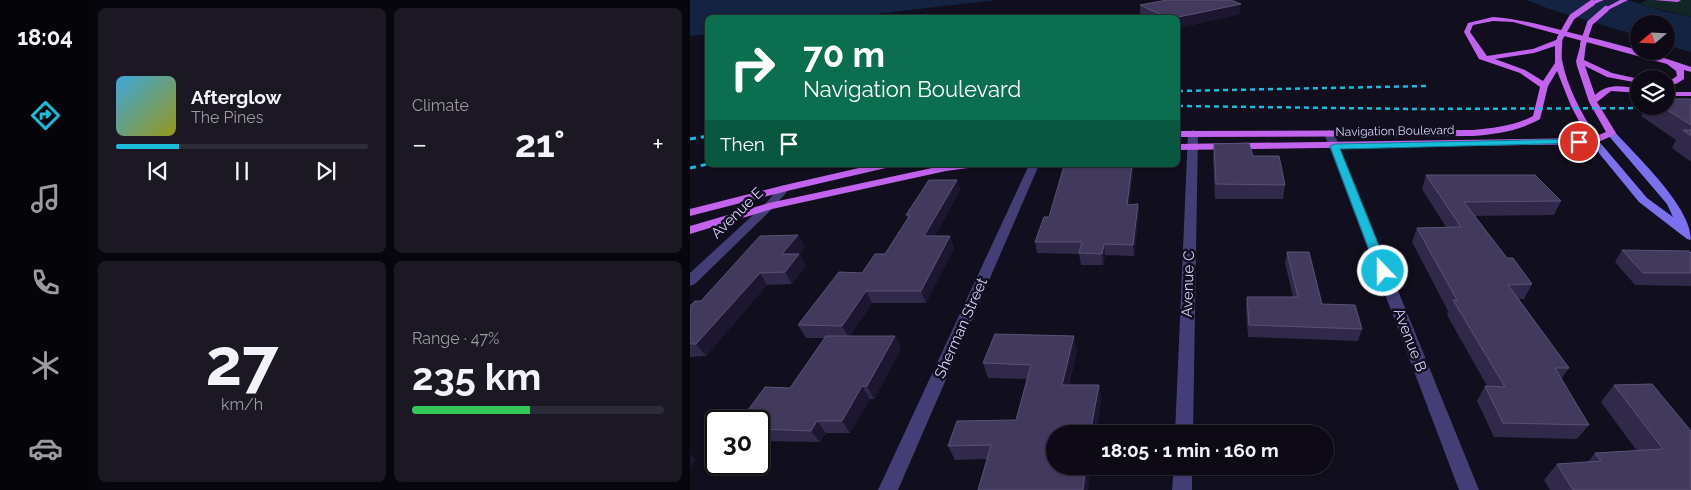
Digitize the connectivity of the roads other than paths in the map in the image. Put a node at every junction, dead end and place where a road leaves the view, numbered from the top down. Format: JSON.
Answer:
{"nodes":[{"id":1,"x":1601,"y":0,"type":"edge"},
{"id":2,"x":1626,"y":0,"type":"edge"},
{"id":3,"x":1657,"y":0,"type":"edge"},
{"id":4,"x":1678,"y":0,"type":"edge"},
{"id":5,"x":1559,"y":40,"type":"junction"},
{"id":6,"x":1482,"y":57,"type":"junction"},
{"id":7,"x":1580,"y":61,"type":"junction"},
{"id":8,"x":1670,"y":62,"type":"junction"},
{"id":9,"x":1559,"y":63,"type":"junction"},
{"id":10,"x":1691,"y":70,"type":"edge"},
{"id":11,"x":1630,"y":79,"type":"edge"},
{"id":12,"x":1675,"y":81,"type":"edge"},
{"id":13,"x":1544,"y":86,"type":"junction"},
{"id":14,"x":1630,"y":90,"type":"edge"},
{"id":15,"x":1675,"y":94,"type":"edge"},
{"id":16,"x":1691,"y":94,"type":"edge"},
{"id":17,"x":1593,"y":102,"type":"junction"},
{"id":18,"x":1611,"y":133,"type":"junction"},
{"id":19,"x":1180,"y":135,"type":"edge"},
{"id":20,"x":1193,"y":140,"type":"junction"},
{"id":21,"x":1332,"y":140,"type":"junction"},
{"id":22,"x":1594,"y":141,"type":"junction"},
{"id":23,"x":1180,"y":146,"type":"edge"},
{"id":24,"x":877,"y":167,"type":"edge"},
{"id":25,"x":953,"y":167,"type":"edge"},
{"id":26,"x":1033,"y":167,"type":"edge"},
{"id":27,"x":785,"y":188,"type":"junction"},
{"id":28,"x":769,"y":206,"type":"junction"},
{"id":29,"x":690,"y":213,"type":"edge"},
{"id":30,"x":690,"y":230,"type":"edge"},
{"id":31,"x":1688,"y":233,"type":"edge"},
{"id":32,"x":690,"y":281,"type":"edge"},
{"id":33,"x":1184,"y":425,"type":"edge"},
{"id":34,"x":1183,"y":475,"type":"edge"},
{"id":35,"x":888,"y":490,"type":"edge"},
{"id":36,"x":1182,"y":490,"type":"edge"},
{"id":37,"x":1469,"y":490,"type":"edge"}],
"edges":[{"from":1,"to":5,"type":"main road","bridge":true},
{"from":2,"to":7,"type":"main road","bridge":true},
{"from":3,"to":4,"type":"main road"},
{"from":5,"to":6,"type":"main road"},
{"from":5,"to":9,"type":"main road"},
{"from":6,"to":8,"type":"main road"},
{"from":6,"to":13,"type":"main road"},
{"from":7,"to":11,"type":"main road"},
{"from":7,"to":17,"type":"main road"},
{"from":8,"to":10,"type":"main road"},
{"from":8,"to":12,"type":"main road"},
{"from":9,"to":13,"type":"main road","name":"Navigation Boulevard"},
{"from":9,"to":22,"type":"main road"},
{"from":13,"to":21,"type":"main road","name":"Navigation Boulevard"},
{"from":14,"to":17,"type":"main road"},
{"from":15,"to":16,"type":"main road"},
{"from":17,"to":18,"type":"main road"},
{"from":18,"to":22,"type":"main road","name":"Navigation Boulevard"},
{"from":18,"to":31,"type":"main road"},
{"from":19,"to":20,"type":"main road","name":"Navigation Boulevard"},
{"from":20,"to":21,"type":"main road","name":"Navigation Boulevard"},
{"from":20,"to":21,"type":"main road","name":"Navigation Boulevard"},
{"from":20,"to":23,"type":"main road","name":"Navigation Boulevard"},
{"from":20,"to":33,"type":"street","name":"Avenue C"},
{"from":21,"to":22,"type":"main road","name":"Navigation Boulevard"},
{"from":21,"to":37,"type":"street","name":"Avenue B"},
{"from":22,"to":31,"type":"main road"},
{"from":24,"to":27,"type":"main road"},
{"from":25,"to":28,"type":"main road"},
{"from":26,"to":35,"type":"street","name":"Sherman Street"},
{"from":27,"to":28,"type":"street","name":"Avenue E"},
{"from":27,"to":29,"type":"main road"},
{"from":28,"to":30,"type":"main road"},
{"from":28,"to":32,"type":"street","name":"Avenue E"},
{"from":34,"to":36,"type":"street"}]}
